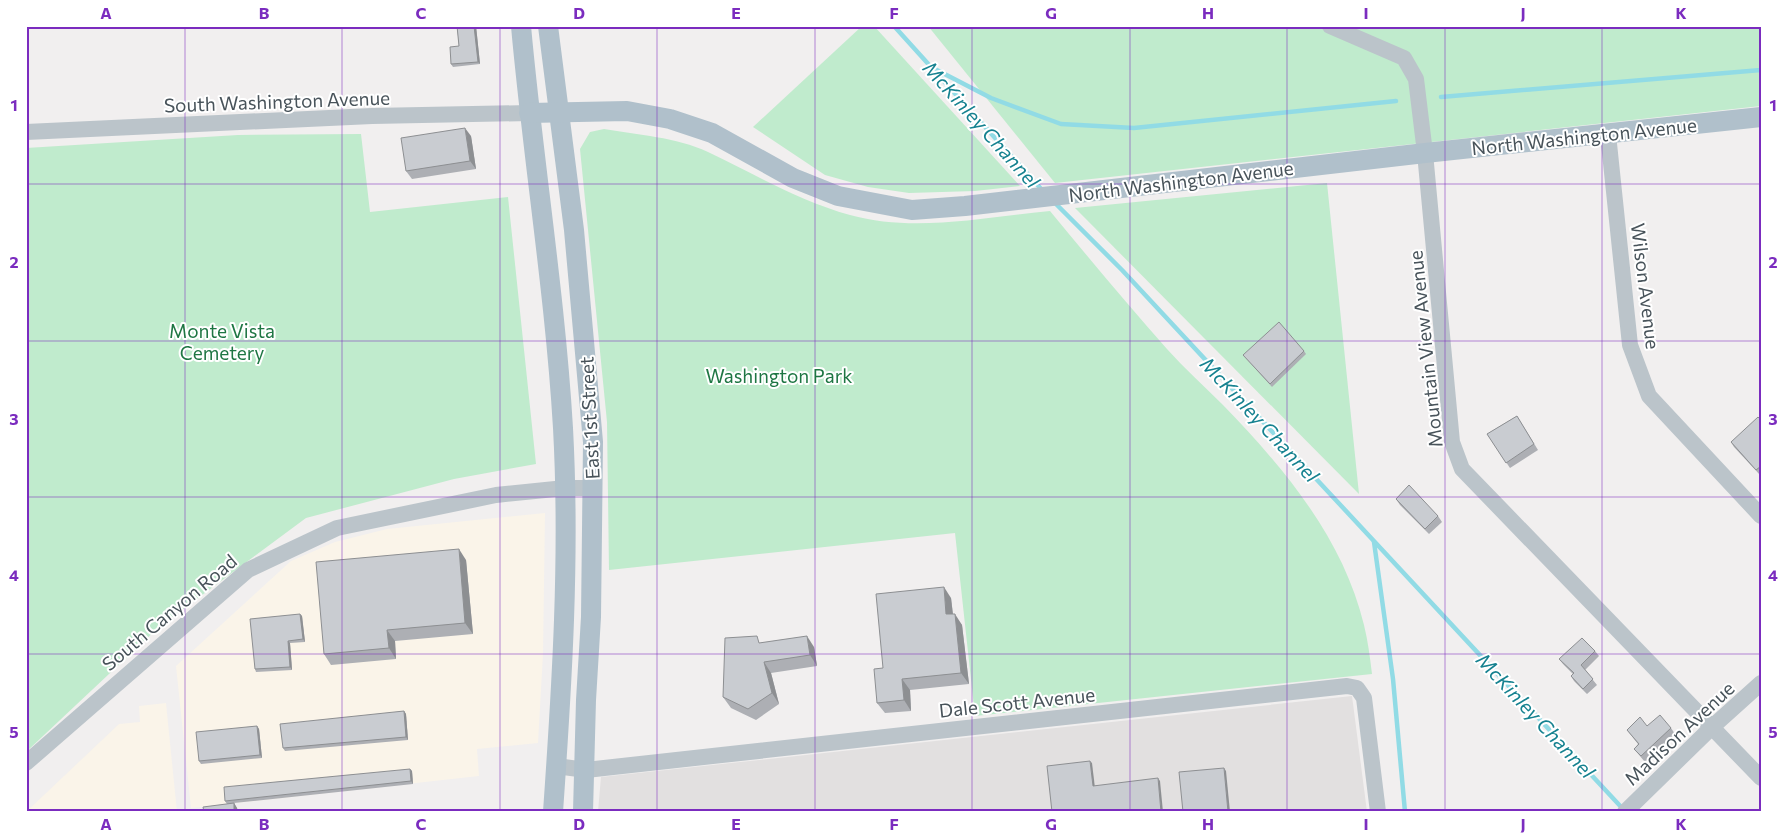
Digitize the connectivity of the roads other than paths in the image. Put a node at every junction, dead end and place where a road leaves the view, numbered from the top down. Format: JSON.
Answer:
{"nodes":[{"id":1,"x":521,"y":26,"type":"edge"},
{"id":2,"x":548,"y":26,"type":"edge"},
{"id":3,"x":1330,"y":26,"type":"edge"},
{"id":4,"x":558,"y":111,"type":"junction"},
{"id":5,"x":529,"y":113,"type":"junction"},
{"id":6,"x":1761,"y":117,"type":"edge"},
{"id":7,"x":26,"y":132,"type":"edge"},
{"id":8,"x":1608,"y":134,"type":"junction"},
{"id":9,"x":1425,"y":153,"type":"junction"},
{"id":10,"x":565,"y":488,"type":"junction"},
{"id":11,"x":593,"y":488,"type":"junction"},
{"id":12,"x":1761,"y":516,"type":"edge"},
{"id":13,"x":1761,"y":683,"type":"edge"},
{"id":14,"x":1711,"y":728,"type":"junction"},
{"id":15,"x":26,"y":763,"type":"edge"},
{"id":16,"x":556,"y":766,"type":"junction"},
{"id":17,"x":586,"y":770,"type":"junction"},
{"id":18,"x":1761,"y":778,"type":"edge"},
{"id":19,"x":553,"y":812,"type":"edge"},
{"id":20,"x":583,"y":812,"type":"edge"},
{"id":21,"x":1378,"y":812,"type":"edge"},
{"id":22,"x":1625,"y":812,"type":"edge"}],
"edges":[{"from":1,"to":5,"type":"main road","name":"East 1st Street"},
{"from":2,"to":4,"type":"main road","name":"East 1st Street"},
{"from":3,"to":9,"type":"street","name":"Mountain View Avenue"},
{"from":4,"to":5,"type":"main road","name":"North Washington Avenue"},
{"from":4,"to":9,"type":"main road","name":"North Washington Avenue"},
{"from":4,"to":11,"type":"main road","name":"East 1st Street"},
{"from":5,"to":7,"type":"street","name":"South Washington Avenue"},
{"from":5,"to":10,"type":"main road","name":"East 1st Street"},
{"from":6,"to":8,"type":"main road","name":"North Washington Avenue"},
{"from":8,"to":9,"type":"main road","name":"North Washington Avenue"},
{"from":8,"to":12,"type":"street","name":"Wilson Avenue"},
{"from":9,"to":14,"type":"street","name":"Mountain View Avenue"},
{"from":10,"to":11,"type":"street","name":"South Canyon Road"},
{"from":10,"to":15,"type":"street","name":"South Canyon Road"},
{"from":10,"to":16,"type":"main road","name":"East 1st Street"},
{"from":11,"to":17,"type":"main road","name":"East 1st Street"},
{"from":13,"to":14,"type":"street","name":"Madison Avenue"},
{"from":14,"to":18,"type":"street","name":"Mountain View Avenue"},
{"from":14,"to":22,"type":"street","name":"Madison Avenue"},
{"from":16,"to":17,"type":"street","name":"Dale Scott Avenue"},
{"from":16,"to":19,"type":"main road","name":"East 1st Street"},
{"from":17,"to":20,"type":"main road","name":"East 1st Street"},
{"from":17,"to":21,"type":"street","name":"Dale Scott Avenue"}]}
